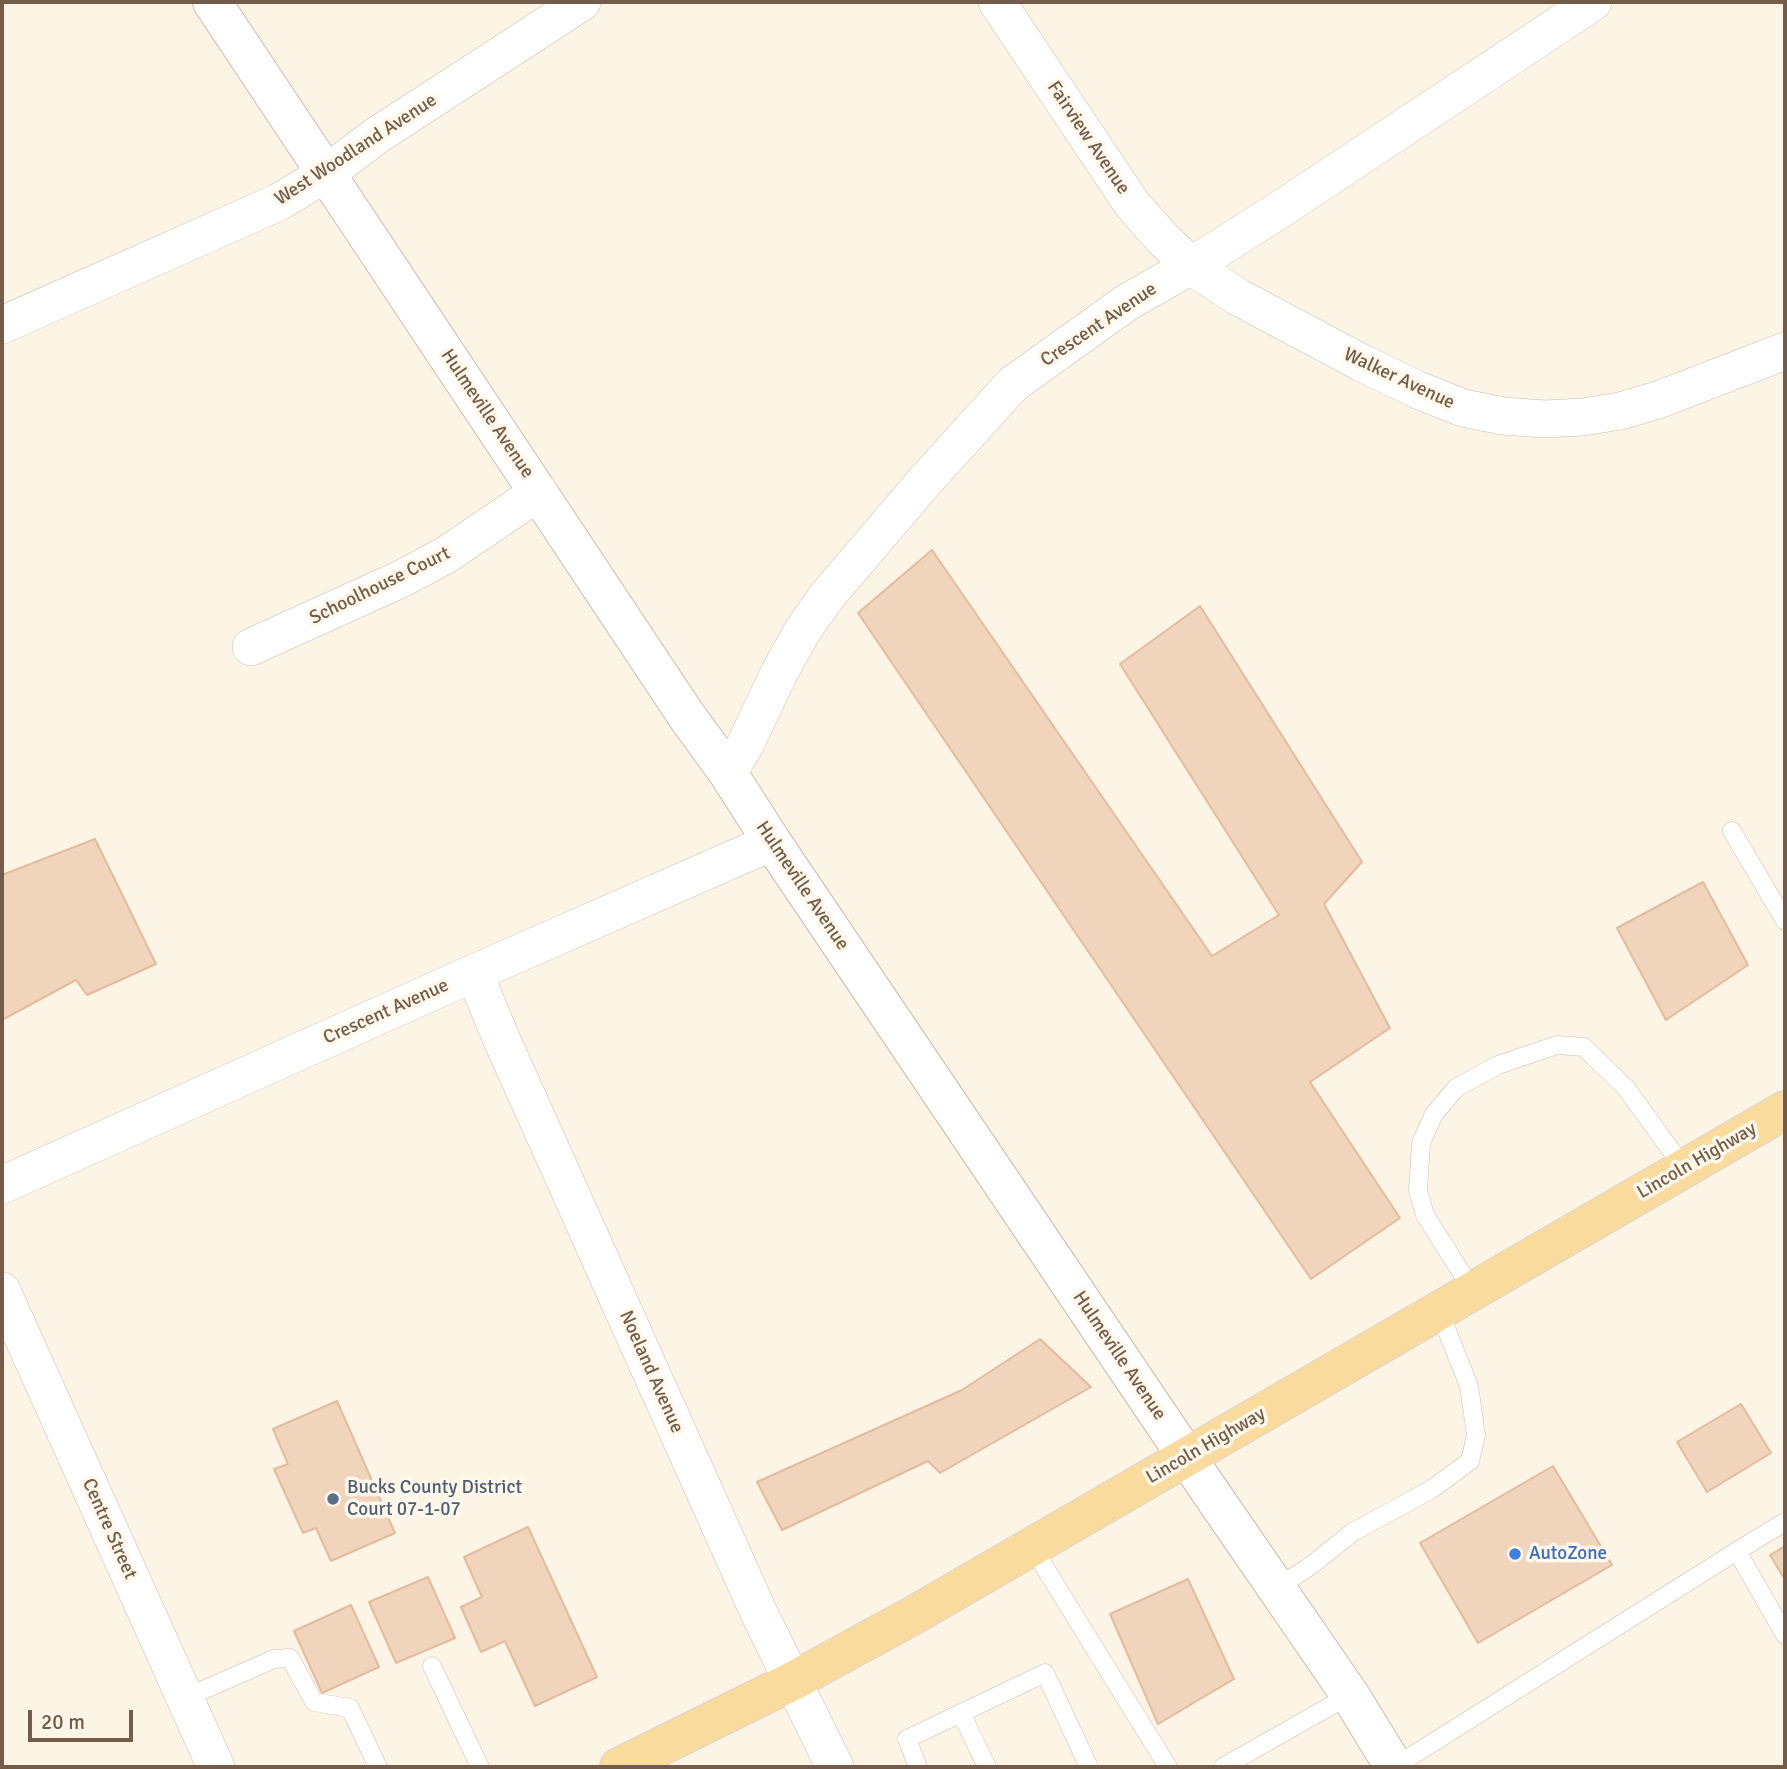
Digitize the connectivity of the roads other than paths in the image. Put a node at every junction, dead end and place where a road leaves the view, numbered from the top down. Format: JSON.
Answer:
{"nodes":[{"id":1,"x":212,"y":2,"type":"edge"},
{"id":2,"x":582,"y":2,"type":"edge"},
{"id":3,"x":997,"y":2,"type":"edge"},
{"id":4,"x":1593,"y":2,"type":"edge"},
{"id":5,"x":327,"y":173,"type":"junction"},
{"id":6,"x":1191,"y":266,"type":"junction"},
{"id":7,"x":2,"y":325,"type":"edge"},
{"id":8,"x":1785,"y":351,"type":"edge"},
{"id":9,"x":539,"y":492,"type":"junction"},
{"id":10,"x":251,"y":647,"type":"dead end"},
{"id":11,"x":728,"y":773,"type":"junction"},
{"id":12,"x":1732,"y":831,"type":"dead end"},
{"id":13,"x":772,"y":842,"type":"junction"},
{"id":14,"x":1785,"y":921,"type":"edge"},
{"id":15,"x":474,"y":973,"type":"junction"},
{"id":16,"x":1785,"y":1110,"type":"edge"},
{"id":17,"x":1684,"y":1168,"type":"junction"},
{"id":18,"x":2,"y":1185,"type":"edge"},
{"id":19,"x":2,"y":1291,"type":"edge"},
{"id":20,"x":1473,"y":1291,"type":"junction"},
{"id":21,"x":1439,"y":1311,"type":"junction"},
{"id":22,"x":1187,"y":1457,"type":"junction"},
{"id":23,"x":1785,"y":1522,"type":"edge"},
{"id":24,"x":1032,"y":1547,"type":"junction"},
{"id":25,"x":1737,"y":1551,"type":"junction"},
{"id":26,"x":1276,"y":1588,"type":"junction"},
{"id":27,"x":1785,"y":1635,"type":"edge"},
{"id":28,"x":432,"y":1666,"type":"dead end"},
{"id":29,"x":793,"y":1681,"type":"junction"},
{"id":30,"x":1350,"y":1695,"type":"junction"},
{"id":31,"x":185,"y":1698,"type":"junction"},
{"id":32,"x":961,"y":1713,"type":"junction"},
{"id":33,"x":216,"y":1767,"type":"edge"},
{"id":34,"x":378,"y":1767,"type":"edge"},
{"id":35,"x":480,"y":1767,"type":"edge"},
{"id":36,"x":620,"y":1767,"type":"edge"},
{"id":37,"x":835,"y":1767,"type":"edge"},
{"id":38,"x":918,"y":1767,"type":"edge"},
{"id":39,"x":988,"y":1767,"type":"edge"},
{"id":40,"x":1088,"y":1767,"type":"edge"},
{"id":41,"x":1168,"y":1767,"type":"edge"},
{"id":42,"x":1223,"y":1767,"type":"edge"},
{"id":43,"x":1394,"y":1767,"type":"edge"}],
"edges":[{"from":1,"to":5,"type":"street","name":"Hulmeville Avenue"},
{"from":2,"to":5,"type":"street","name":"West Woodland Avenue"},
{"from":3,"to":6,"type":"street","name":"Fairview Avenue"},
{"from":4,"to":6,"type":"street","name":"Crescent Avenue"},
{"from":5,"to":7,"type":"street","name":"West Woodland Avenue"},
{"from":5,"to":9,"type":"street","name":"Hulmeville Avenue"},
{"from":6,"to":8,"type":"street","name":"Walker Avenue"},
{"from":6,"to":11,"type":"street","name":"Crescent Avenue"},
{"from":9,"to":10,"type":"street","name":"Schoolhouse Court"},
{"from":9,"to":11,"type":"street","name":"Hulmeville Avenue"},
{"from":11,"to":13,"type":"street","name":"Hulmeville Avenue"},
{"from":12,"to":14,"type":"lane"},
{"from":13,"to":15,"type":"street","name":"Crescent Avenue"},
{"from":13,"to":22,"type":"street","name":"Hulmeville Avenue"},
{"from":15,"to":18,"type":"street","name":"Crescent Avenue"},
{"from":15,"to":29,"type":"street","name":"Noeland Avenue"},
{"from":16,"to":17,"type":"main road","name":"Lincoln Highway"},
{"from":17,"to":20,"type":"main road","name":"Lincoln Highway"},
{"from":17,"to":20,"type":"lane"},
{"from":19,"to":31,"type":"street","name":"Centre Street"},
{"from":20,"to":21,"type":"main road","name":"Lincoln Highway"},
{"from":21,"to":22,"type":"main road","name":"Lincoln Highway"},
{"from":21,"to":26,"type":"lane"},
{"from":22,"to":24,"type":"main road","name":"Lincoln Highway"},
{"from":22,"to":26,"type":"street","name":"Hulmeville Avenue"},
{"from":23,"to":25,"type":"lane"},
{"from":24,"to":29,"type":"main road","name":"Lincoln Highway"},
{"from":24,"to":41,"type":"lane"},
{"from":25,"to":27,"type":"lane"},
{"from":25,"to":43,"type":"lane"},
{"from":26,"to":30,"type":"street","name":"Hulmeville Avenue"},
{"from":28,"to":35,"type":"lane"},
{"from":29,"to":36,"type":"main road","name":"Lincoln Highway"},
{"from":29,"to":37,"type":"street","name":"Noeland Avenue"},
{"from":30,"to":42,"type":"lane"},
{"from":30,"to":43,"type":"street","name":"Hulmeville Avenue"},
{"from":31,"to":33,"type":"street","name":"Centre Street"},
{"from":31,"to":34,"type":"lane"},
{"from":32,"to":38,"type":"lane"},
{"from":32,"to":39,"type":"lane"},
{"from":32,"to":40,"type":"lane"}]}
